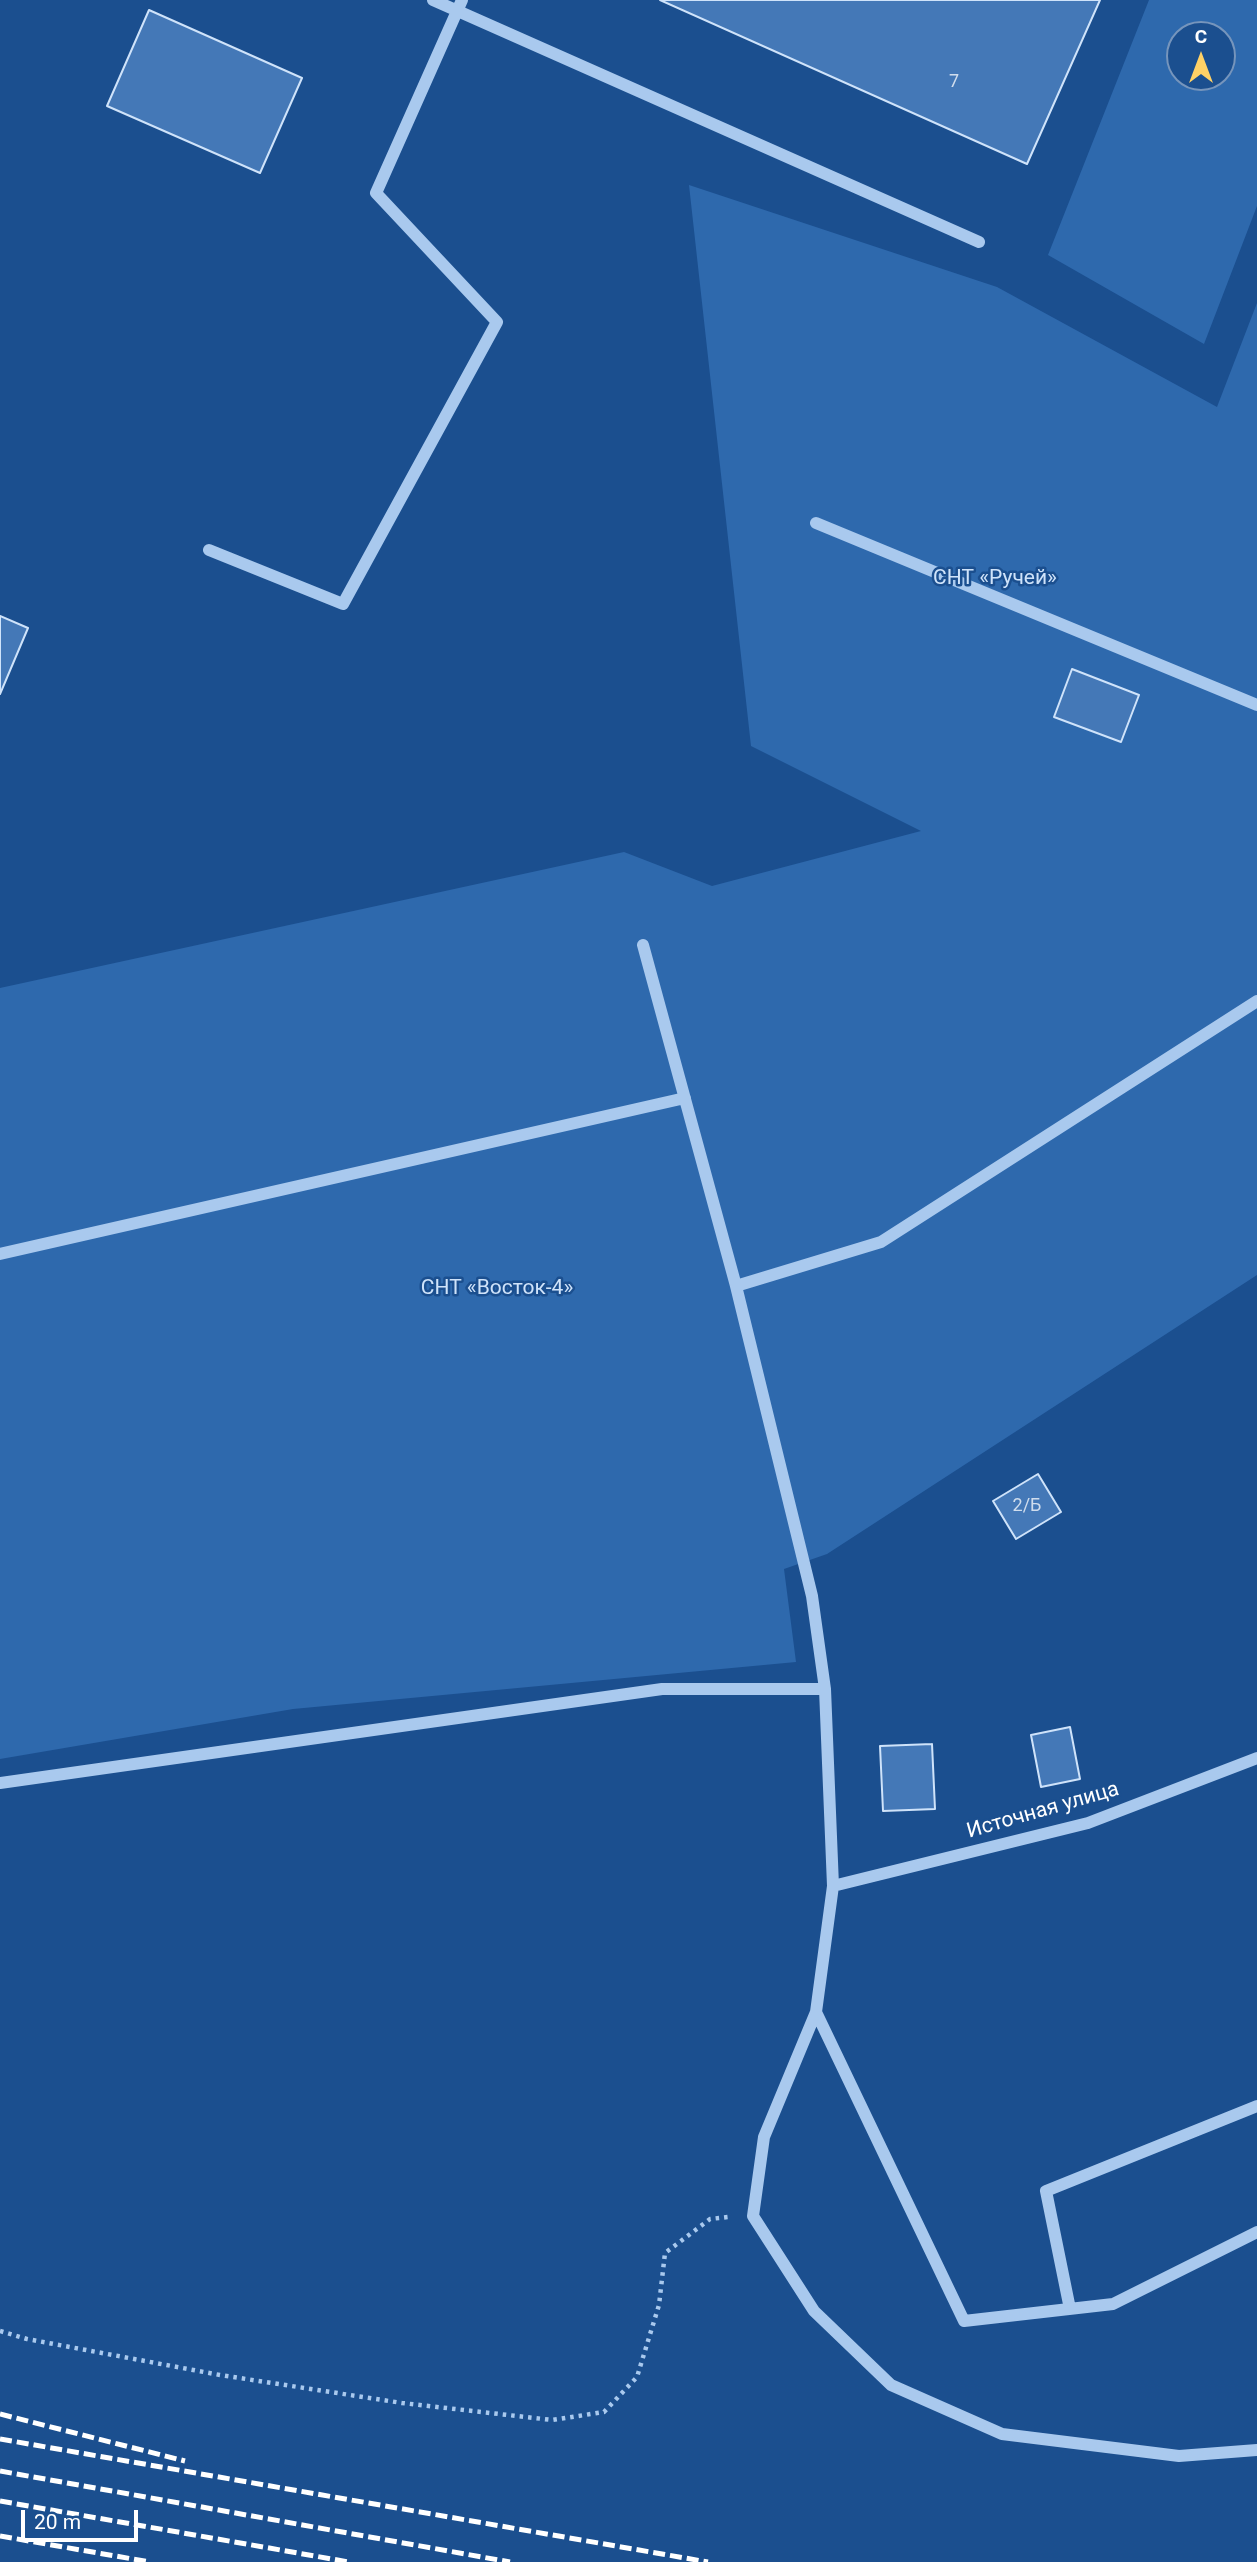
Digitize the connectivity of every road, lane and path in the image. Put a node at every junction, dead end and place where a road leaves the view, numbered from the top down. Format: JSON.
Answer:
{"nodes":[{"id":1,"x":433,"y":0,"type":"edge"},
{"id":2,"x":459,"y":6,"type":"edge"},
{"id":3,"x":979,"y":242,"type":"dead end"},
{"id":4,"x":816,"y":523,"type":"dead end"},
{"id":5,"x":209,"y":550,"type":"dead end"},
{"id":6,"x":1257,"y":705,"type":"edge"},
{"id":7,"x":643,"y":946,"type":"dead end"},
{"id":8,"x":1257,"y":1001,"type":"edge"},
{"id":9,"x":685,"y":1098,"type":"junction"},
{"id":10,"x":0,"y":1254,"type":"edge"},
{"id":11,"x":736,"y":1286,"type":"junction"},
{"id":12,"x":825,"y":1689,"type":"junction"},
{"id":13,"x":1257,"y":1758,"type":"edge"},
{"id":14,"x":0,"y":1783,"type":"edge"},
{"id":15,"x":834,"y":1886,"type":"junction"},
{"id":16,"x":816,"y":2012,"type":"junction"},
{"id":17,"x":1257,"y":2106,"type":"edge"},
{"id":18,"x":753,"y":2216,"type":"junction"},
{"id":19,"x":1257,"y":2232,"type":"edge"},
{"id":20,"x":1070,"y":2309,"type":"junction"},
{"id":21,"x":0,"y":2331,"type":"edge"},
{"id":22,"x":1257,"y":2450,"type":"edge"}],
"edges":[{"from":1,"to":2,"type":"street"},
{"from":2,"to":3,"type":"street"},
{"from":2,"to":5,"type":"street"},
{"from":4,"to":6,"type":"street"},
{"from":7,"to":9,"type":"street"},
{"from":8,"to":11,"type":"street"},
{"from":9,"to":10,"type":"street"},
{"from":9,"to":11,"type":"street"},
{"from":11,"to":12,"type":"street"},
{"from":12,"to":14,"type":"street"},
{"from":12,"to":15,"type":"street"},
{"from":13,"to":15,"type":"street","name":"Источная улица"},
{"from":15,"to":16,"type":"street"},
{"from":16,"to":18,"type":"street"},
{"from":16,"to":20,"type":"street"},
{"from":17,"to":20,"type":"street"},
{"from":18,"to":21,"type":"path"},
{"from":18,"to":22,"type":"street"},
{"from":19,"to":20,"type":"street"}]}
